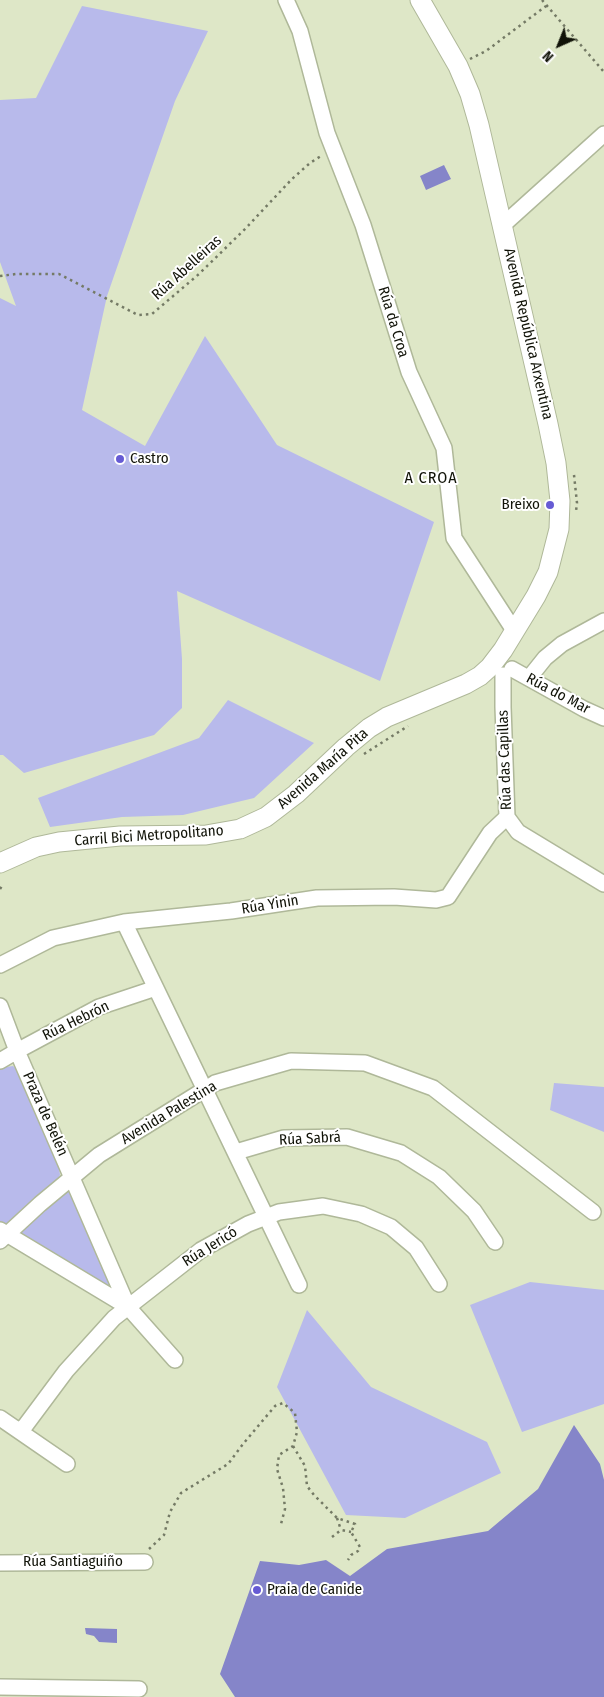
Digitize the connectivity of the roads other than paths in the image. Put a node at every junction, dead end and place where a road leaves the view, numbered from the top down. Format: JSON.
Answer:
{"nodes":[{"id":1,"x":286,"y":0,"type":"edge"},
{"id":2,"x":420,"y":0,"type":"edge"},
{"id":3,"x":604,"y":134,"type":"edge"},
{"id":4,"x":503,"y":225,"type":"junction"},
{"id":5,"x":604,"y":621,"type":"edge"},
{"id":6,"x":515,"y":632,"type":"junction"},
{"id":7,"x":502,"y":670,"type":"junction"},
{"id":8,"x":529,"y":678,"type":"junction"},
{"id":9,"x":604,"y":718,"type":"edge"},
{"id":10,"x":507,"y":817,"type":"junction"},
{"id":11,"x":0,"y":863,"type":"edge"},
{"id":12,"x":604,"y":884,"type":"edge"},
{"id":13,"x":124,"y":922,"type":"junction"},
{"id":14,"x":0,"y":965,"type":"edge"},
{"id":15,"x":156,"y":988,"type":"junction"},
{"id":16,"x":0,"y":1006,"type":"edge"},
{"id":17,"x":16,"y":1051,"type":"junction"},
{"id":18,"x":0,"y":1061,"type":"edge"},
{"id":19,"x":205,"y":1090,"type":"junction"},
{"id":20,"x":236,"y":1152,"type":"junction"},
{"id":21,"x":73,"y":1177,"type":"junction"},
{"id":22,"x":593,"y":1212,"type":"dead end"},
{"id":23,"x":266,"y":1216,"type":"junction"},
{"id":24,"x":2,"y":1235,"type":"edge"},
{"id":25,"x":495,"y":1242,"type":"dead end"},
{"id":26,"x":440,"y":1284,"type":"dead end"},
{"id":27,"x":300,"y":1285,"type":"dead end"},
{"id":28,"x":128,"y":1306,"type":"junction"},
{"id":29,"x":174,"y":1360,"type":"dead end"},
{"id":30,"x":0,"y":1418,"type":"edge"},
{"id":31,"x":16,"y":1428,"type":"junction"},
{"id":32,"x":66,"y":1464,"type":"dead end"},
{"id":33,"x":145,"y":1562,"type":"road end"},
{"id":34,"x":0,"y":1563,"type":"edge"},
{"id":35,"x":0,"y":1687,"type":"edge"},
{"id":36,"x":139,"y":1689,"type":"dead end"}],
"edges":[{"from":1,"to":6,"type":"street","name":"Rúa da Croa"},
{"from":2,"to":4,"type":"main road","name":"Avenida República Arxentina"},
{"from":3,"to":4,"type":"street"},
{"from":4,"to":6,"type":"main road","name":"Avenida República Arxentina"},
{"from":5,"to":8,"type":"street"},
{"from":6,"to":7,"type":"main road","name":"Avenida República Arxentina"},
{"from":7,"to":8,"type":"street","name":"Rúa do Mar"},
{"from":7,"to":10,"type":"street","name":"Rúa das Capillas"},
{"from":7,"to":11,"type":"main road","name":"Avenida María Pita"},
{"from":8,"to":9,"type":"street","name":"Rúa do Mar"},
{"from":10,"to":12,"type":"street","name":"Rúa das Capillas"},
{"from":10,"to":13,"type":"street","name":"Rúa Yinin"},
{"from":13,"to":14,"type":"street","name":"Rúa Yinin"},
{"from":13,"to":15,"type":"street"},
{"from":15,"to":17,"type":"street","name":"Rúa Hebrón"},
{"from":15,"to":19,"type":"street"},
{"from":16,"to":17,"type":"street","name":"Praza de Belén"},
{"from":17,"to":18,"type":"street","name":"Rúa Hebrón"},
{"from":17,"to":21,"type":"street","name":"Praza de Belén"},
{"from":19,"to":20,"type":"street"},
{"from":19,"to":21,"type":"street","name":"Avenida Palestina"},
{"from":19,"to":22,"type":"street","name":"Avenida Palestina"},
{"from":20,"to":23,"type":"street"},
{"from":20,"to":25,"type":"street","name":"Rúa Sabrá"},
{"from":21,"to":24,"type":"street","name":"Avenida Palestina"},
{"from":21,"to":28,"type":"street","name":"Praza de Belén"},
{"from":23,"to":26,"type":"street","name":"Rúa Jericó"},
{"from":23,"to":27,"type":"street"},
{"from":23,"to":28,"type":"street","name":"Rúa Jericó"},
{"from":24,"to":28,"type":"street"},
{"from":28,"to":29,"type":"street"},
{"from":28,"to":31,"type":"street","name":"Rúa Jericó"},
{"from":30,"to":31,"type":"street"},
{"from":31,"to":32,"type":"street"},
{"from":33,"to":34,"type":"street","name":"Rúa Santiaguiño"},
{"from":35,"to":36,"type":"street"}]}
